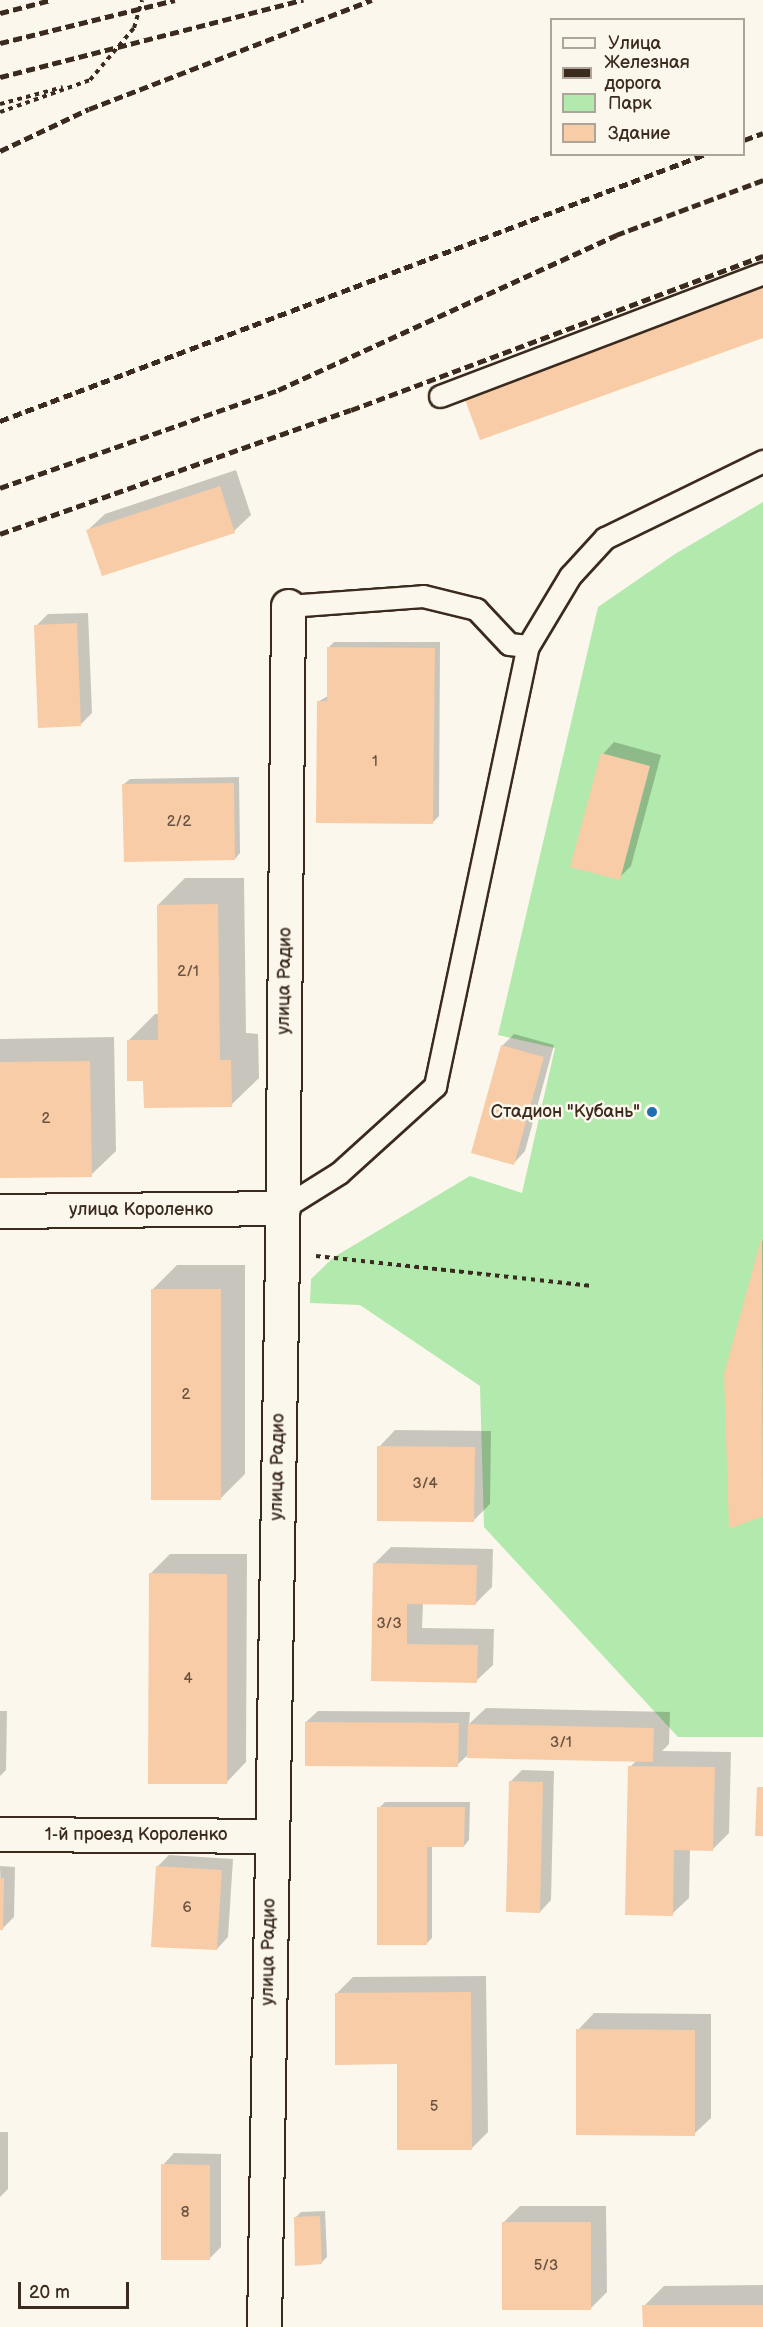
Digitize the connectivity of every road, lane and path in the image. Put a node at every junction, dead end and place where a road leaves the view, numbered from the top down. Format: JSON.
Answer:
{"nodes":[{"id":1,"x":142,"y":0,"type":"edge"},
{"id":2,"x":90,"y":80,"type":"junction"},
{"id":3,"x":0,"y":104,"type":"edge"},
{"id":4,"x":0,"y":112,"type":"edge"},
{"id":5,"x":763,"y":273,"type":"edge"},
{"id":6,"x":441,"y":396,"type":"dead end"},
{"id":7,"x":763,"y":461,"type":"edge"},
{"id":8,"x":288,"y":606,"type":"joint"},
{"id":9,"x":528,"y":646,"type":"junction"},
{"id":10,"x":283,"y":1209,"type":"junction"},
{"id":11,"x":0,"y":1211,"type":"edge"},
{"id":12,"x":282,"y":1253,"type":"junction"},
{"id":13,"x":592,"y":1286,"type":"dead end"},
{"id":14,"x":0,"y":1834,"type":"edge"},
{"id":15,"x":271,"y":1836,"type":"junction"},
{"id":16,"x":264,"y":2327,"type":"edge"}],
"edges":[{"from":1,"to":2,"type":"path"},
{"from":2,"to":3,"type":"path"},
{"from":2,"to":4,"type":"path"},
{"from":5,"to":6,"type":"lane"},
{"from":7,"to":9,"type":"lane"},
{"from":8,"to":9,"type":"lane"},
{"from":8,"to":10,"type":"street","name":"улица Радио"},
{"from":9,"to":10,"type":"lane"},
{"from":10,"to":11,"type":"street","name":"улица Короленко"},
{"from":10,"to":12,"type":"street","name":"улица Радио"},
{"from":12,"to":13,"type":"path"},
{"from":12,"to":15,"type":"street","name":"улица Радио"},
{"from":14,"to":15,"type":"street","name":"1-й проезд Короленко"},
{"from":15,"to":16,"type":"street","name":"улица Радио"}]}
